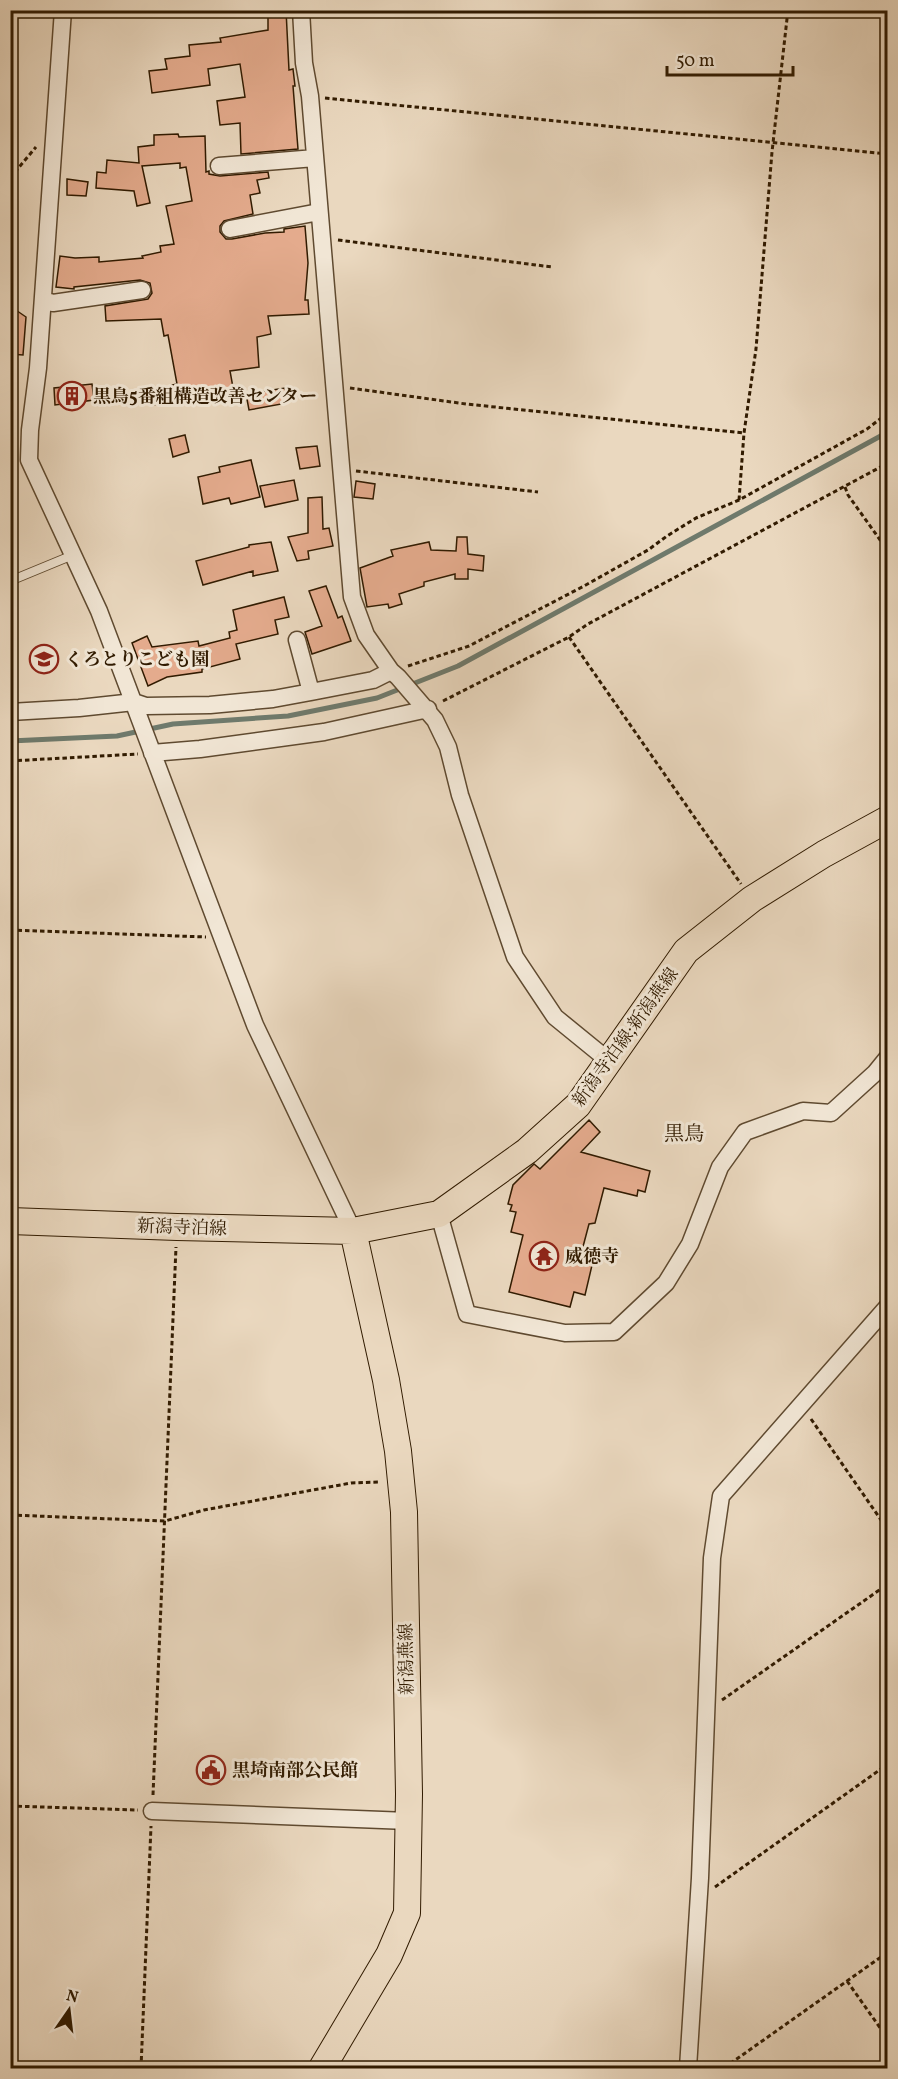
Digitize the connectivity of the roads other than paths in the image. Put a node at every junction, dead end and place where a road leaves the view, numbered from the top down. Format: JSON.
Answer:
{"nodes":[{"id":1,"x":63,"y":10,"type":"edge"},
{"id":2,"x":301,"y":10,"type":"edge"},
{"id":3,"x":315,"y":158,"type":"junction"},
{"id":4,"x":219,"y":166,"type":"dead end"},
{"id":5,"x":319,"y":212,"type":"junction"},
{"id":6,"x":230,"y":229,"type":"dead end"},
{"id":7,"x":142,"y":290,"type":"dead end"},
{"id":8,"x":43,"y":300,"type":"junction"},
{"id":9,"x":73,"y":555,"type":"junction"},
{"id":10,"x":10,"y":581,"type":"edge"},
{"id":11,"x":297,"y":640,"type":"dead end"},
{"id":12,"x":395,"y":674,"type":"junction"},
{"id":13,"x":311,"y":692,"type":"junction"},
{"id":14,"x":423,"y":704,"type":"junction"},
{"id":15,"x":136,"y":706,"type":"junction"},
{"id":16,"x":10,"y":711,"type":"edge"},
{"id":17,"x":151,"y":749,"type":"junction"},
{"id":18,"x":888,"y":819,"type":"edge"},
{"id":19,"x":888,"y":1058,"type":"edge"},
{"id":20,"x":609,"y":1061,"type":"junction"},
{"id":21,"x":875,"y":1073,"type":"junction"},
{"id":22,"x":888,"y":1085,"type":"edge"},
{"id":23,"x":439,"y":1214,"type":"junction"},
{"id":24,"x":10,"y":1221,"type":"edge"},
{"id":25,"x":353,"y":1231,"type":"junction"},
{"id":26,"x":888,"y":1306,"type":"edge"},
{"id":27,"x":152,"y":1811,"type":"road end"},
{"id":28,"x":408,"y":1821,"type":"junction"},
{"id":29,"x":322,"y":2068,"type":"edge"},
{"id":30,"x":688,"y":2068,"type":"edge"}],
"edges":[{"from":1,"to":8,"type":"street"},
{"from":2,"to":3,"type":"street"},
{"from":3,"to":4,"type":"street"},
{"from":3,"to":5,"type":"street"},
{"from":5,"to":6,"type":"street"},
{"from":5,"to":12,"type":"street"},
{"from":7,"to":8,"type":"street"},
{"from":8,"to":9,"type":"street"},
{"from":9,"to":10,"type":"lane"},
{"from":9,"to":15,"type":"street"},
{"from":11,"to":13,"type":"street"},
{"from":12,"to":13,"type":"street"},
{"from":12,"to":14,"type":"street"},
{"from":13,"to":15,"type":"street"},
{"from":14,"to":17,"type":"street"},
{"from":14,"to":20,"type":"street"},
{"from":15,"to":16,"type":"street"},
{"from":15,"to":17,"type":"street"},
{"from":17,"to":25,"type":"street"},
{"from":18,"to":20,"type":"main road","name":"新潟寺泊線;新潟燕線"},
{"from":19,"to":21,"type":"street"},
{"from":20,"to":23,"type":"main road","name":"新潟寺泊線;新潟燕線"},
{"from":21,"to":22,"type":"street"},
{"from":21,"to":23,"type":"street"},
{"from":23,"to":25,"type":"main road","name":"新潟寺泊線;新潟燕線"},
{"from":24,"to":25,"type":"main road","name":"新潟寺泊線"},
{"from":25,"to":28,"type":"main road","name":"新潟燕線"},
{"from":26,"to":30,"type":"street"},
{"from":27,"to":28,"type":"street"},
{"from":28,"to":29,"type":"main road","name":"新潟燕線"}]}
